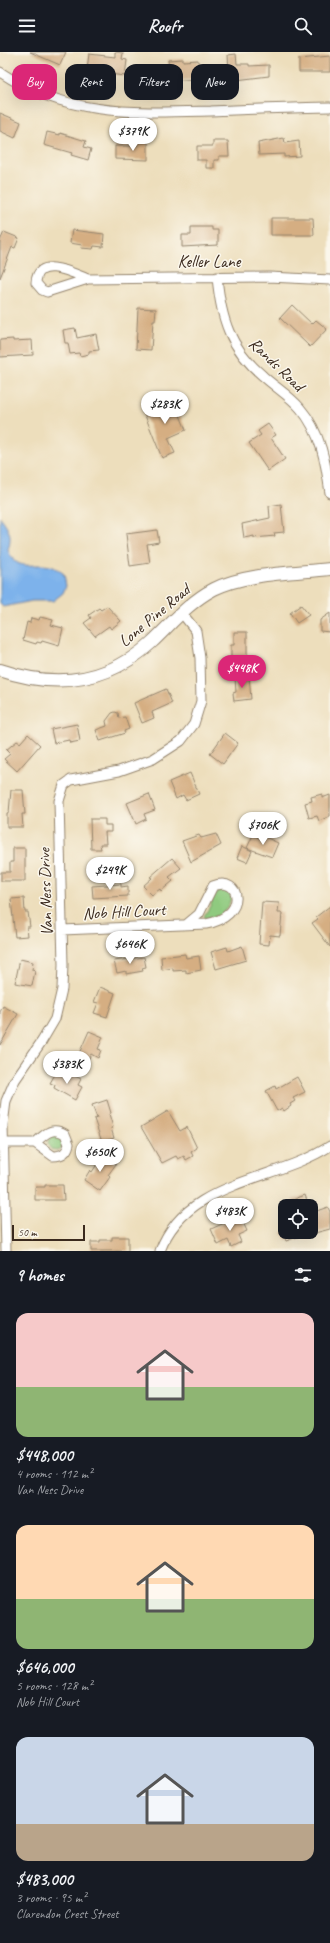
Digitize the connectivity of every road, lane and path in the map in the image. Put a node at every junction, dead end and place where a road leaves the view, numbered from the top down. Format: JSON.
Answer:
{"nodes":[{"id":1,"x":0,"y":72,"type":"edge"},
{"id":2,"x":330,"y":107,"type":"edge"},
{"id":3,"x":217,"y":277,"type":"junction"},
{"id":4,"x":88,"y":279,"type":"junction"},
{"id":5,"x":330,"y":280,"type":"edge"},
{"id":6,"x":330,"y":494,"type":"edge"},
{"id":7,"x":330,"y":569,"type":"edge"},
{"id":8,"x":182,"y":612,"type":"junction"},
{"id":9,"x":0,"y":670,"type":"edge"},
{"id":10,"x":187,"y":924,"type":"junction"},
{"id":11,"x":62,"y":930,"type":"junction"},
{"id":12,"x":3,"y":1143,"type":"junction"},
{"id":13,"x":35,"y":1143,"type":"dead end"},
{"id":14,"x":330,"y":1146,"type":"edge"},
{"id":15,"x":6,"y":1251,"type":"edge"},
{"id":16,"x":160,"y":1251,"type":"edge"}],
"edges":[{"from":1,"to":2,"type":"street"},
{"from":3,"to":4,"type":"street","name":"Keller Lane"},
{"from":3,"to":5,"type":"street","name":"Keller Lane"},
{"from":3,"to":6,"type":"street","name":"Rands Road"},
{"from":4,"to":4,"type":"street","name":"Keller Lane"},
{"from":7,"to":8,"type":"street","name":"Lone Pine Road"},
{"from":8,"to":9,"type":"street","name":"Lone Pine Road"},
{"from":8,"to":11,"type":"street","name":"Van Ness Drive"},
{"from":10,"to":10,"type":"street","name":"Nob Hill Court"},
{"from":10,"to":11,"type":"street","name":"Nob Hill Court"},
{"from":11,"to":12,"type":"street","name":"Van Ness Drive"},
{"from":12,"to":13,"type":"street"},
{"from":12,"to":15,"type":"street","name":"Van Ness Drive"},
{"from":14,"to":16,"type":"street"}]}
